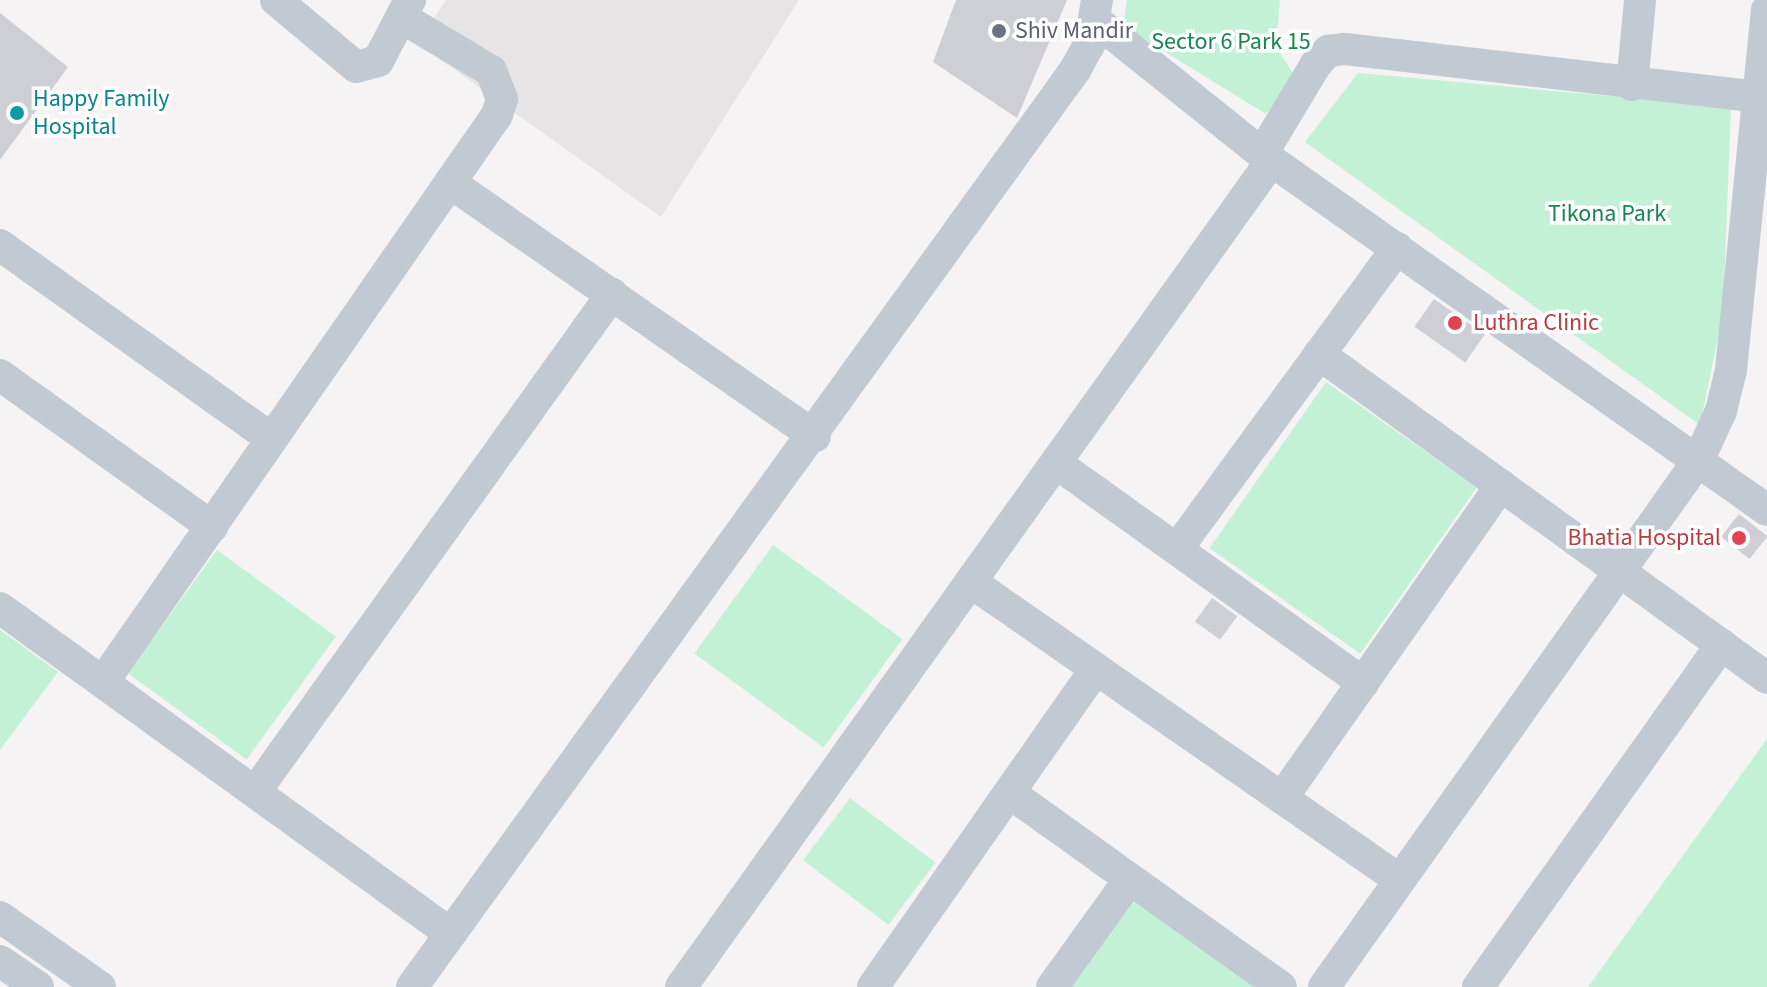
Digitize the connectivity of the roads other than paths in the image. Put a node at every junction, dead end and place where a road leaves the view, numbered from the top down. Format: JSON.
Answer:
{"nodes":[{"id":1,"x":276,"y":0,"type":"edge"},
{"id":2,"x":1640,"y":0,"type":"edge"},
{"id":3,"x":406,"y":8,"type":"edge"},
{"id":4,"x":1096,"y":10,"type":"edge"},
{"id":5,"x":1767,"y":10,"type":"edge"},
{"id":6,"x":1632,"y":85,"type":"junction"},
{"id":7,"x":1763,"y":98,"type":"edge"},
{"id":8,"x":1267,"y":157,"type":"junction"},
{"id":9,"x":452,"y":184,"type":"junction"},
{"id":10,"x":0,"y":245,"type":"edge"},
{"id":11,"x":1397,"y":248,"type":"junction"},
{"id":12,"x":612,"y":294,"type":"junction"},
{"id":13,"x":1319,"y":354,"type":"junction"},
{"id":14,"x":0,"y":375,"type":"edge"},
{"id":15,"x":815,"y":436,"type":"junction"},
{"id":16,"x":271,"y":438,"type":"junction"},
{"id":17,"x":1698,"y":461,"type":"junction"},
{"id":18,"x":1056,"y":463,"type":"junction"},
{"id":19,"x":1501,"y":485,"type":"junction"},
{"id":20,"x":1767,"y":510,"type":"edge"},
{"id":21,"x":212,"y":527,"type":"junction"},
{"id":22,"x":1177,"y":549,"type":"junction"},
{"id":23,"x":1615,"y":569,"type":"junction"},
{"id":24,"x":971,"y":582,"type":"junction"},
{"id":25,"x":0,"y":608,"type":"edge"},
{"id":26,"x":1721,"y":645,"type":"junction"},
{"id":27,"x":1096,"y":669,"type":"junction"},
{"id":28,"x":1767,"y":678,"type":"edge"},
{"id":29,"x":103,"y":682,"type":"junction"},
{"id":30,"x":1363,"y":683,"type":"junction"},
{"id":31,"x":255,"y":792,"type":"junction"},
{"id":32,"x":1010,"y":793,"type":"junction"},
{"id":33,"x":1282,"y":798,"type":"junction"},
{"id":34,"x":1130,"y":879,"type":"junction"},
{"id":35,"x":1400,"y":880,"type":"junction"},
{"id":36,"x":0,"y":917,"type":"edge"},
{"id":37,"x":451,"y":934,"type":"junction"},
{"id":38,"x":0,"y":961,"type":"edge"},
{"id":39,"x":38,"y":987,"type":"edge"},
{"id":40,"x":100,"y":987,"type":"edge"},
{"id":41,"x":412,"y":987,"type":"edge"},
{"id":42,"x":681,"y":987,"type":"edge"},
{"id":43,"x":873,"y":987,"type":"edge"},
{"id":44,"x":1052,"y":987,"type":"edge"},
{"id":45,"x":1281,"y":987,"type":"edge"},
{"id":46,"x":1324,"y":987,"type":"edge"},
{"id":47,"x":1478,"y":987,"type":"edge"}],
"edges":[{"from":1,"to":3,"type":"street"},
{"from":2,"to":6,"type":"street"},
{"from":3,"to":9,"type":"street"},
{"from":4,"to":8,"type":"street"},
{"from":4,"to":15,"type":"street"},
{"from":5,"to":7,"type":"street"},
{"from":6,"to":7,"type":"street"},
{"from":6,"to":8,"type":"street"},
{"from":7,"to":17,"type":"street"},
{"from":8,"to":11,"type":"street"},
{"from":8,"to":18,"type":"street"},
{"from":9,"to":12,"type":"street"},
{"from":9,"to":16,"type":"street"},
{"from":10,"to":16,"type":"street"},
{"from":11,"to":13,"type":"street"},
{"from":11,"to":17,"type":"street"},
{"from":12,"to":15,"type":"street"},
{"from":12,"to":31,"type":"street"},
{"from":13,"to":19,"type":"street"},
{"from":13,"to":22,"type":"street"},
{"from":14,"to":21,"type":"street"},
{"from":15,"to":37,"type":"street"},
{"from":16,"to":21,"type":"street"},
{"from":17,"to":20,"type":"street"},
{"from":17,"to":23,"type":"street"},
{"from":18,"to":22,"type":"street"},
{"from":18,"to":24,"type":"street"},
{"from":19,"to":23,"type":"street"},
{"from":19,"to":30,"type":"street"},
{"from":21,"to":29,"type":"street"},
{"from":22,"to":30,"type":"street"},
{"from":23,"to":26,"type":"street"},
{"from":23,"to":35,"type":"street"},
{"from":24,"to":27,"type":"street"},
{"from":24,"to":42,"type":"street"},
{"from":25,"to":29,"type":"street"},
{"from":26,"to":28,"type":"street"},
{"from":26,"to":47,"type":"street"},
{"from":27,"to":32,"type":"street"},
{"from":27,"to":33,"type":"street"},
{"from":29,"to":31,"type":"street"},
{"from":30,"to":33,"type":"street"},
{"from":31,"to":37,"type":"street"},
{"from":32,"to":34,"type":"street"},
{"from":32,"to":43,"type":"street"},
{"from":33,"to":35,"type":"street"},
{"from":34,"to":44,"type":"street"},
{"from":34,"to":45,"type":"street"},
{"from":35,"to":46,"type":"street"},
{"from":36,"to":40,"type":"street"},
{"from":37,"to":41,"type":"street"},
{"from":38,"to":39,"type":"street"}]}
